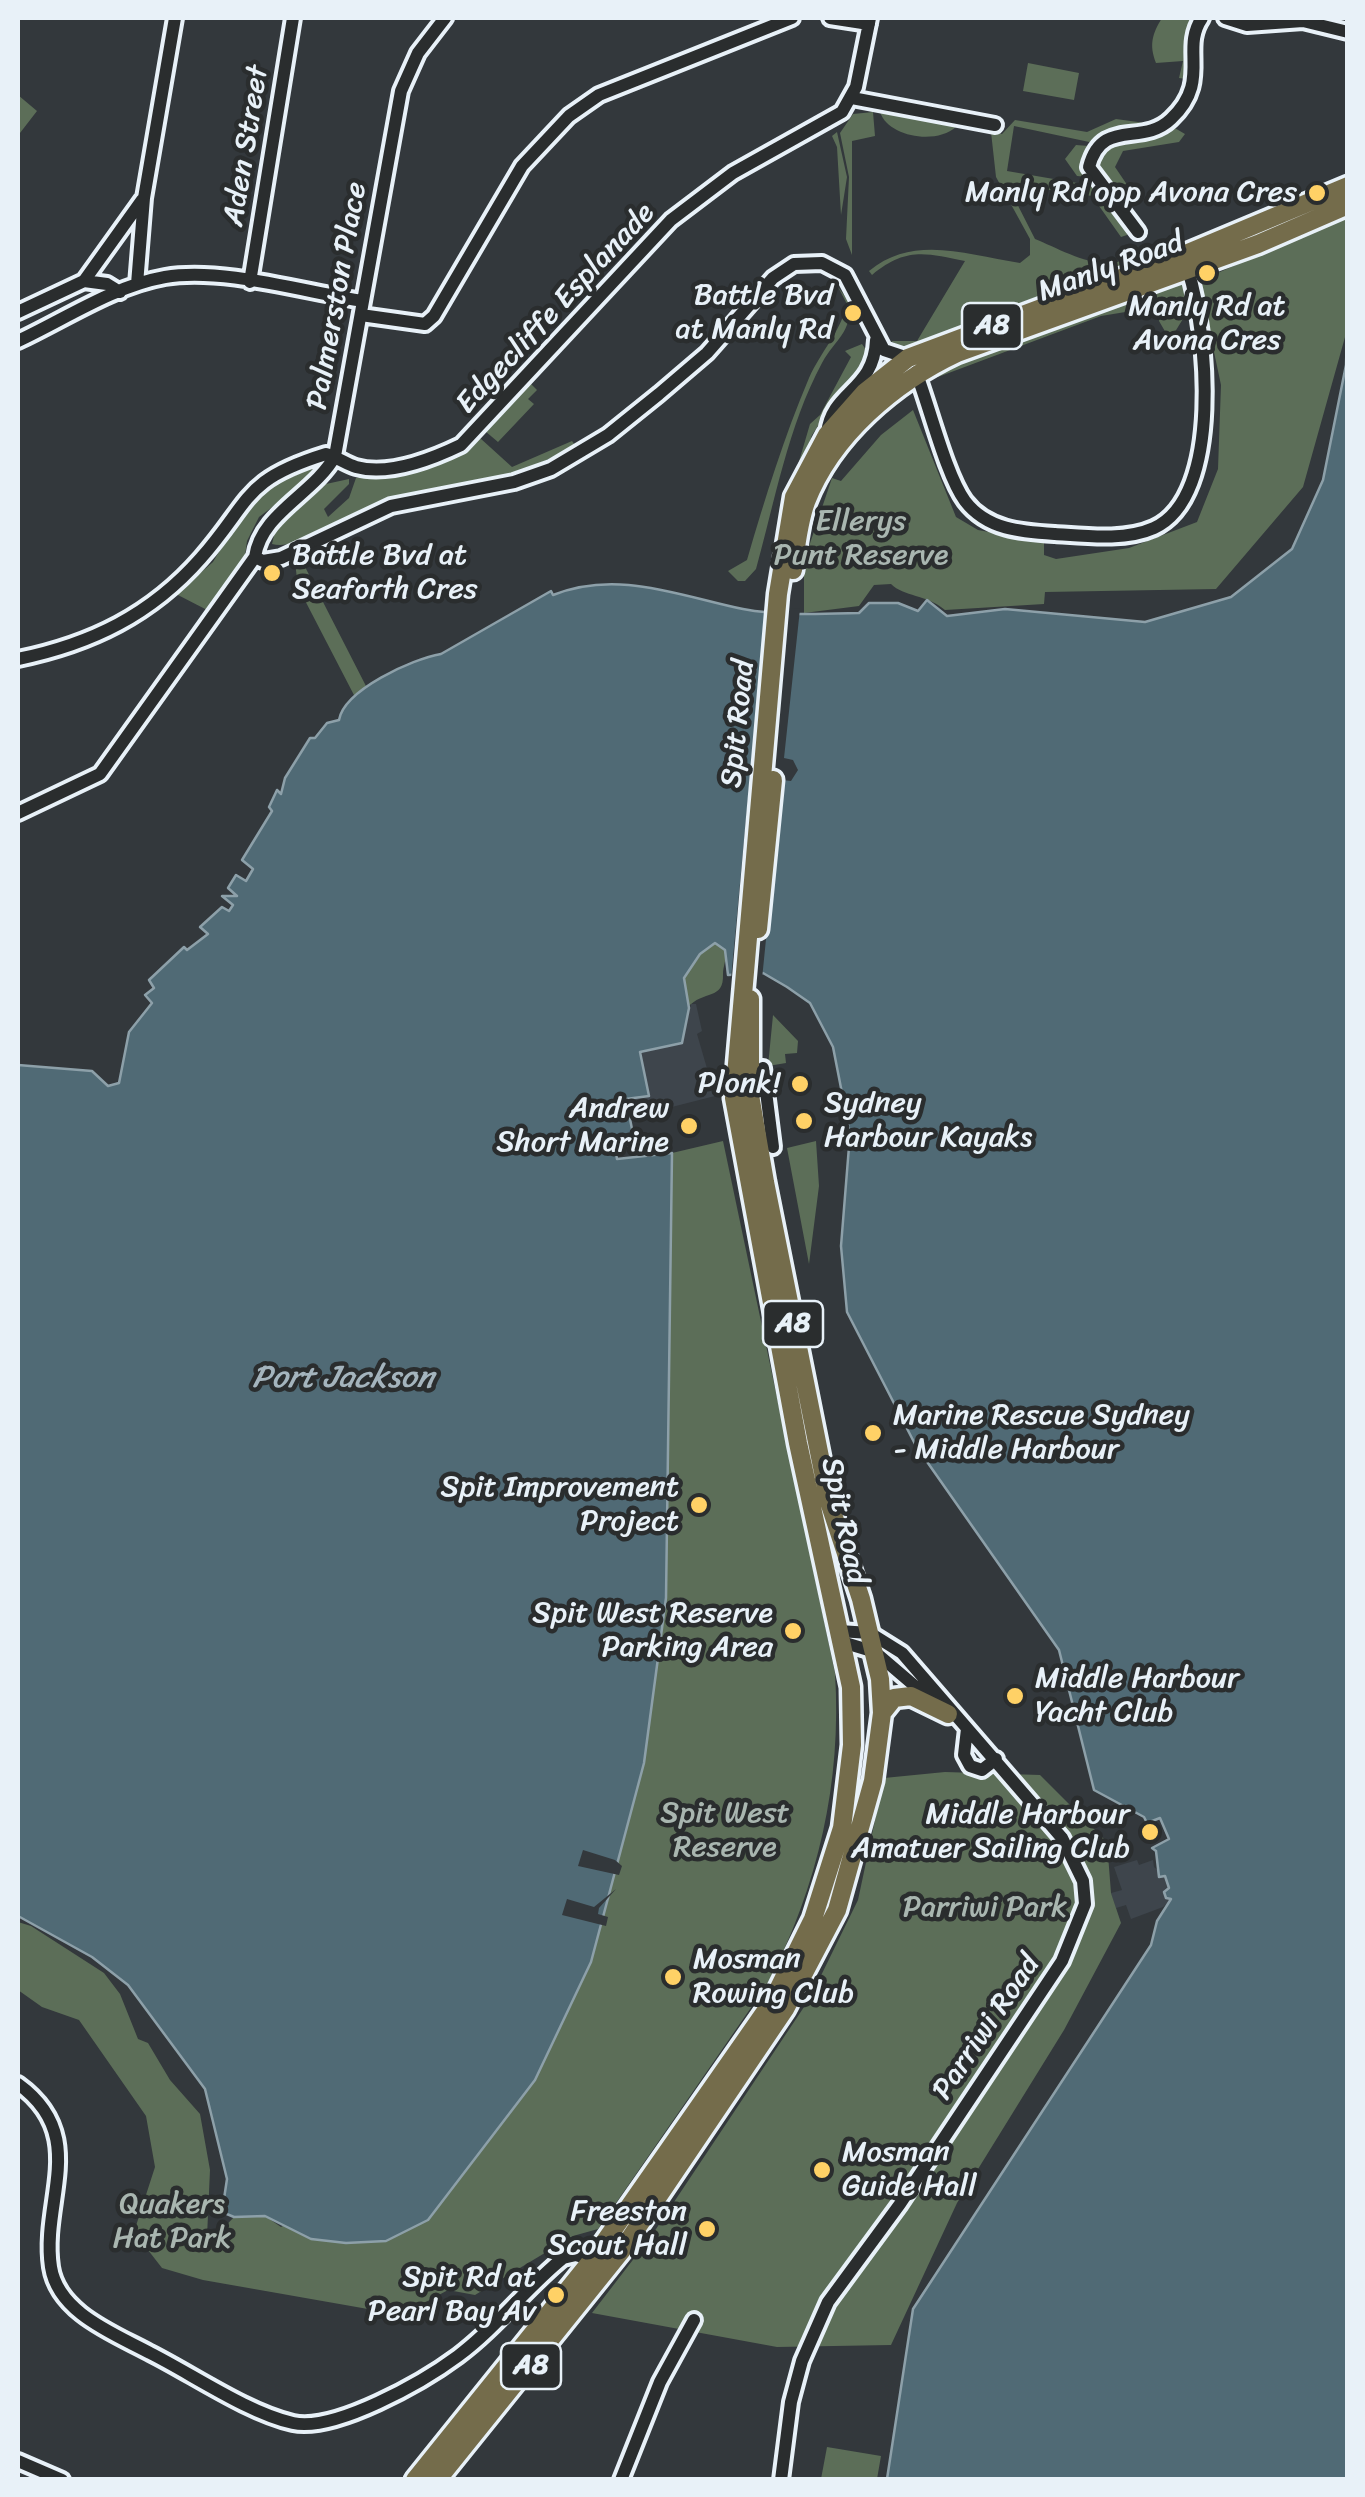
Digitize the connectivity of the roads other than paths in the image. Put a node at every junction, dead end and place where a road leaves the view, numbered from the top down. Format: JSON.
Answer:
{"nodes":[{"id":1,"x":175,"y":18,"type":"edge"},
{"id":2,"x":293,"y":18,"type":"edge"},
{"id":3,"x":445,"y":18,"type":"edge"},
{"id":4,"x":792,"y":18,"type":"edge"},
{"id":5,"x":830,"y":18,"type":"edge"},
{"id":6,"x":1202,"y":18,"type":"edge"},
{"id":7,"x":1225,"y":18,"type":"edge"},
{"id":8,"x":870,"y":21,"type":"edge"},
{"id":9,"x":1348,"y":32,"type":"edge"},
{"id":10,"x":852,"y":98,"type":"junction"},
{"id":11,"x":995,"y":125,"type":"dead end"},
{"id":12,"x":1348,"y":186,"type":"edge"},
{"id":13,"x":144,"y":198,"type":"junction"},
{"id":14,"x":1348,"y":205,"type":"edge"},
{"id":15,"x":1138,"y":232,"type":"dead end"},
{"id":16,"x":1185,"y":263,"type":"junction"},
{"id":17,"x":84,"y":281,"type":"junction"},
{"id":18,"x":250,"y":282,"type":"junction"},
{"id":19,"x":138,"y":284,"type":"junction"},
{"id":20,"x":120,"y":292,"type":"junction"},
{"id":21,"x":362,"y":308,"type":"junction"},
{"id":22,"x":18,"y":312,"type":"edge"},
{"id":23,"x":876,"y":340,"type":"junction"},
{"id":24,"x":18,"y":341,"type":"edge"},
{"id":25,"x":912,"y":365,"type":"junction"},
{"id":26,"x":827,"y":435,"type":"junction"},
{"id":27,"x":815,"y":453,"type":"joint"},
{"id":28,"x":334,"y":456,"type":"junction"},
{"id":29,"x":259,"y":559,"type":"junction"},
{"id":30,"x":784,"y":594,"type":"junction"},
{"id":31,"x":18,"y":659,"type":"edge"},
{"id":32,"x":18,"y":813,"type":"edge"},
{"id":33,"x":745,"y":994,"type":"junction"},
{"id":34,"x":763,"y":1068,"type":"dead end"},
{"id":35,"x":773,"y":1147,"type":"dead end"},
{"id":36,"x":840,"y":1636,"type":"junction"},
{"id":37,"x":873,"y":1642,"type":"junction"},
{"id":38,"x":882,"y":1713,"type":"junction"},
{"id":39,"x":960,"y":1722,"type":"junction"},
{"id":40,"x":996,"y":1759,"type":"junction"},
{"id":41,"x":18,"y":2084,"type":"edge"},
{"id":42,"x":592,"y":2260,"type":"junction"},
{"id":43,"x":694,"y":2320,"type":"dead end"},
{"id":44,"x":18,"y":2461,"type":"edge"},
{"id":45,"x":62,"y":2480,"type":"edge"},
{"id":46,"x":415,"y":2480,"type":"edge"},
{"id":47,"x":437,"y":2480,"type":"edge"},
{"id":48,"x":621,"y":2480,"type":"edge"},
{"id":49,"x":781,"y":2480,"type":"edge"}],
"edges":[{"from":1,"to":13,"type":"street"},
{"from":2,"to":18,"type":"street","name":"Aden Street"},
{"from":3,"to":21,"type":"street","name":"Palmerston Place"},
{"from":4,"to":21,"type":"street"},
{"from":5,"to":8,"type":"street"},
{"from":6,"to":15,"type":"street"},
{"from":7,"to":9,"type":"street"},
{"from":8,"to":10,"type":"street"},
{"from":10,"to":11,"type":"street"},
{"from":10,"to":28,"type":"street","name":"Edgecliffe Esplanade"},
{"from":12,"to":16,"type":"highway","name":"Manly Road","number":"A8"},
{"from":13,"to":17,"type":"street"},
{"from":13,"to":19,"type":"street"},
{"from":14,"to":16,"type":"highway","name":"Manly Road","number":"A8"},
{"from":16,"to":25,"type":"highway","name":"Manly Road","number":"A8"},
{"from":16,"to":25,"type":"street"},
{"from":17,"to":20,"type":"street"},
{"from":17,"to":22,"type":"street"},
{"from":18,"to":19,"type":"street"},
{"from":18,"to":21,"type":"street"},
{"from":19,"to":20,"type":"street"},
{"from":20,"to":24,"type":"street"},
{"from":21,"to":28,"type":"street","name":"Palmerston Place"},
{"from":23,"to":25,"type":"street"},
{"from":23,"to":26,"type":"street"},
{"from":23,"to":29,"type":"street"},
{"from":25,"to":26,"type":"highway","name":"Manly Road","number":"A8"},
{"from":25,"to":30,"type":"highway","name":"Manly Road","number":"A8"},
{"from":26,"to":27,"type":"highway","name":"Manly Road","number":"A8"},
{"from":27,"to":30,"type":"highway","name":"Spit Road","number":"A8"},
{"from":28,"to":29,"type":"street","name":"Palmerston Place"},
{"from":28,"to":31,"type":"street","name":"Edgecliffe Esplanade"},
{"from":29,"to":32,"type":"street","name":"Palmerston Place"},
{"from":30,"to":33,"type":"highway","name":"Spit Road","number":"A8"},
{"from":33,"to":36,"type":"highway","name":"Spit Road","number":"A8"},
{"from":33,"to":37,"type":"highway","name":"Spit Road","number":"A8"},
{"from":34,"to":35,"type":"street"},
{"from":36,"to":37,"type":"street"},
{"from":36,"to":42,"type":"highway","name":"Spit Road","number":"A8"},
{"from":37,"to":38,"type":"highway","name":"Spit Road","number":"A8"},
{"from":37,"to":39,"type":"street","name":"Parriwi Road"},
{"from":38,"to":39,"type":"highway"},
{"from":38,"to":47,"type":"highway","name":"Spit Road","number":"A8"},
{"from":39,"to":40,"type":"street","name":"Parriwi Road"},
{"from":39,"to":40,"type":"street"},
{"from":40,"to":49,"type":"street","name":"Parriwi Road"},
{"from":41,"to":42,"type":"street"},
{"from":42,"to":46,"type":"highway","name":"Spit Road","number":"A8"},
{"from":43,"to":48,"type":"street"},
{"from":44,"to":45,"type":"street"}]}
